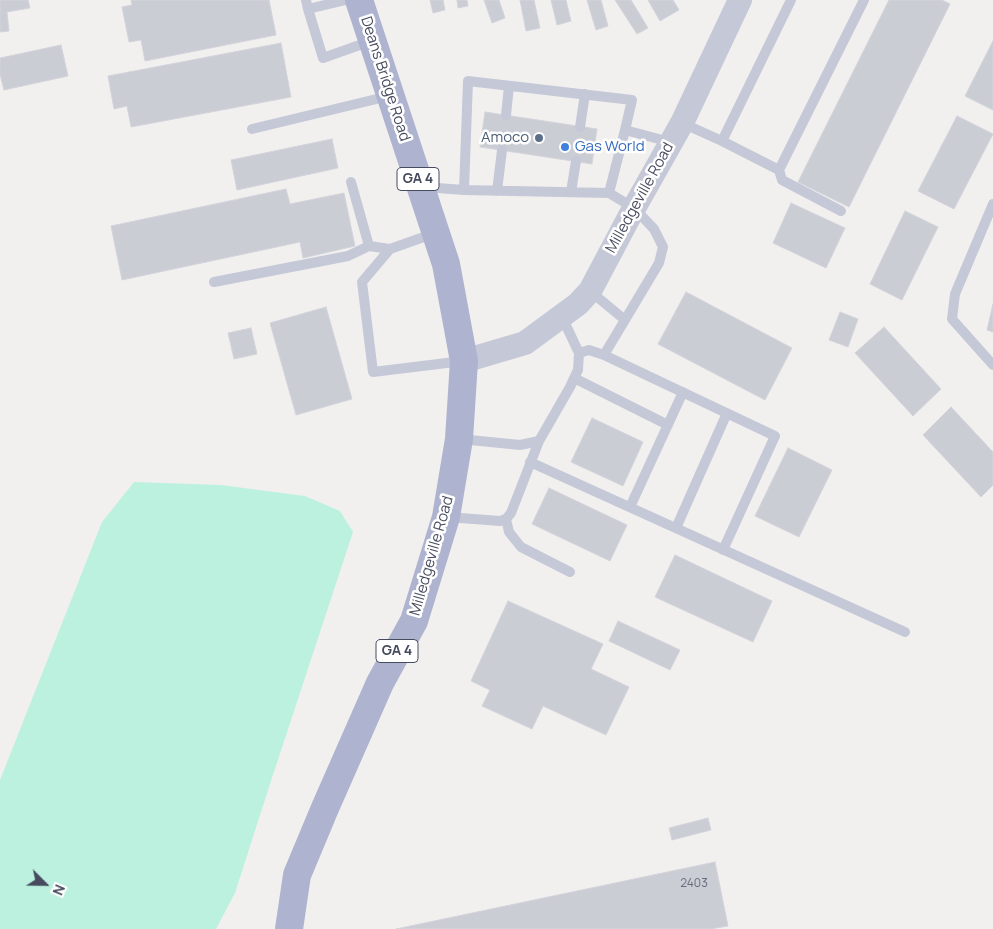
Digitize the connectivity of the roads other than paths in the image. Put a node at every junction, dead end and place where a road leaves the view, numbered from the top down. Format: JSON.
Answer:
{"nodes":[{"id":1,"x":346,"y":0,"type":"edge"},
{"id":2,"x":359,"y":0,"type":"edge"},
{"id":3,"x":740,"y":0,"type":"edge"},
{"id":4,"x":791,"y":0,"type":"edge"},
{"id":5,"x":864,"y":0,"type":"edge"},
{"id":6,"x":307,"y":4,"type":"edge"},
{"id":7,"x":372,"y":41,"type":"junction"},
{"id":8,"x":509,"y":86,"type":"junction"},
{"id":9,"x":585,"y":94,"type":"junction"},
{"id":10,"x":390,"y":96,"type":"junction"},
{"id":11,"x":506,"y":116,"type":"dead end"},
{"id":12,"x":580,"y":127,"type":"dead end"},
{"id":13,"x":252,"y":129,"type":"dead end"},
{"id":14,"x":624,"y":130,"type":"junction"},
{"id":15,"x":676,"y":133,"type":"junction"},
{"id":16,"x":722,"y":141,"type":"junction"},
{"id":17,"x":502,"y":150,"type":"dead end"},
{"id":18,"x":576,"y":161,"type":"dead end"},
{"id":19,"x":779,"y":170,"type":"junction"},
{"id":20,"x":351,"y":182,"type":"dead end"},
{"id":21,"x":420,"y":186,"type":"junction"},
{"id":22,"x":464,"y":190,"type":"junction"},
{"id":23,"x":497,"y":191,"type":"junction"},
{"id":24,"x":571,"y":192,"type":"junction"},
{"id":25,"x":608,"y":193,"type":"junction"},
{"id":26,"x":993,"y":204,"type":"edge"},
{"id":27,"x":634,"y":208,"type":"junction"},
{"id":28,"x":841,"y":211,"type":"dead end"},
{"id":29,"x":436,"y":233,"type":"junction"},
{"id":30,"x":369,"y":246,"type":"junction"},
{"id":31,"x":390,"y":249,"type":"junction"},
{"id":32,"x":214,"y":282,"type":"dead end"},
{"id":33,"x":590,"y":291,"type":"junction"},
{"id":34,"x":562,"y":316,"type":"junction"},
{"id":35,"x":625,"y":320,"type":"junction"},
{"id":36,"x":580,"y":353,"type":"junction"},
{"id":37,"x":604,"y":354,"type":"junction"},
{"id":38,"x":464,"y":361,"type":"junction"},
{"id":39,"x":993,"y":365,"type":"edge"},
{"id":40,"x":574,"y":378,"type":"junction"},
{"id":41,"x":683,"y":392,"type":"junction"},
{"id":42,"x":727,"y":413,"type":"junction"},
{"id":43,"x":668,"y":425,"type":"junction"},
{"id":44,"x":460,"y":439,"type":"junction"},
{"id":45,"x":539,"y":442,"type":"junction"},
{"id":46,"x":530,"y":462,"type":"junction"},
{"id":47,"x":630,"y":507,"type":"junction"},
{"id":48,"x":446,"y":517,"type":"junction"},
{"id":49,"x":506,"y":519,"type":"junction"},
{"id":50,"x":676,"y":528,"type":"junction"},
{"id":51,"x":723,"y":550,"type":"junction"},
{"id":52,"x":570,"y":572,"type":"dead end"},
{"id":53,"x":905,"y":632,"type":"dead end"},
{"id":54,"x":289,"y":929,"type":"edge"}],
"edges":[{"from":1,"to":6,"type":"lane"},
{"from":2,"to":7,"type":"main road","name":"Deans Bridge Road","number":"GA 4"},
{"from":3,"to":15,"type":"street","name":"Milledgeville Road"},
{"from":4,"to":16,"type":"lane"},
{"from":5,"to":19,"type":"lane"},
{"from":6,"to":7,"type":"lane"},
{"from":7,"to":10,"type":"main road","name":"Deans Bridge Road","number":"GA 4"},
{"from":8,"to":9,"type":"lane"},
{"from":8,"to":11,"type":"lane"},
{"from":8,"to":22,"type":"lane"},
{"from":9,"to":12,"type":"lane"},
{"from":9,"to":14,"type":"lane"},
{"from":10,"to":13,"type":"lane"},
{"from":10,"to":21,"type":"main road","name":"Deans Bridge Road","number":"GA 4"},
{"from":14,"to":15,"type":"lane"},
{"from":14,"to":25,"type":"lane"},
{"from":15,"to":16,"type":"lane"},
{"from":15,"to":27,"type":"street","name":"Milledgeville Road"},
{"from":16,"to":19,"type":"lane"},
{"from":17,"to":23,"type":"lane"},
{"from":18,"to":24,"type":"lane"},
{"from":19,"to":28,"type":"lane"},
{"from":20,"to":30,"type":"lane"},
{"from":21,"to":22,"type":"lane"},
{"from":21,"to":29,"type":"main road","name":"Deans Bridge Road","number":"GA 4"},
{"from":22,"to":23,"type":"lane"},
{"from":23,"to":24,"type":"lane"},
{"from":24,"to":25,"type":"lane"},
{"from":25,"to":27,"type":"lane"},
{"from":26,"to":39,"type":"lane"},
{"from":27,"to":33,"type":"street","name":"Milledgeville Road"},
{"from":27,"to":35,"type":"lane"},
{"from":29,"to":31,"type":"lane"},
{"from":29,"to":38,"type":"main road","name":"Deans Bridge Road","number":"GA 4"},
{"from":30,"to":31,"type":"lane"},
{"from":30,"to":32,"type":"lane"},
{"from":31,"to":38,"type":"lane"},
{"from":33,"to":34,"type":"street","name":"Milledgeville Road"},
{"from":33,"to":35,"type":"lane"},
{"from":34,"to":36,"type":"lane"},
{"from":34,"to":38,"type":"street","name":"Milledgeville Road"},
{"from":35,"to":37,"type":"lane"},
{"from":36,"to":37,"type":"lane"},
{"from":36,"to":40,"type":"lane"},
{"from":37,"to":41,"type":"lane"},
{"from":38,"to":44,"type":"main road","name":"Milledgeville Road","number":"GA 4"},
{"from":40,"to":43,"type":"lane"},
{"from":40,"to":45,"type":"lane"},
{"from":41,"to":42,"type":"lane"},
{"from":41,"to":43,"type":"lane"},
{"from":42,"to":50,"type":"lane"},
{"from":42,"to":51,"type":"lane"},
{"from":43,"to":47,"type":"lane"},
{"from":44,"to":45,"type":"lane"},
{"from":44,"to":48,"type":"main road","name":"Milledgeville Road","number":"GA 4"},
{"from":45,"to":46,"type":"lane"},
{"from":46,"to":47,"type":"lane"},
{"from":46,"to":49,"type":"lane"},
{"from":47,"to":50,"type":"lane"},
{"from":48,"to":49,"type":"lane"},
{"from":48,"to":54,"type":"main road","name":"Milledgeville Road","number":"GA 4"},
{"from":49,"to":52,"type":"lane"},
{"from":50,"to":51,"type":"lane"},
{"from":51,"to":53,"type":"lane"}]}
